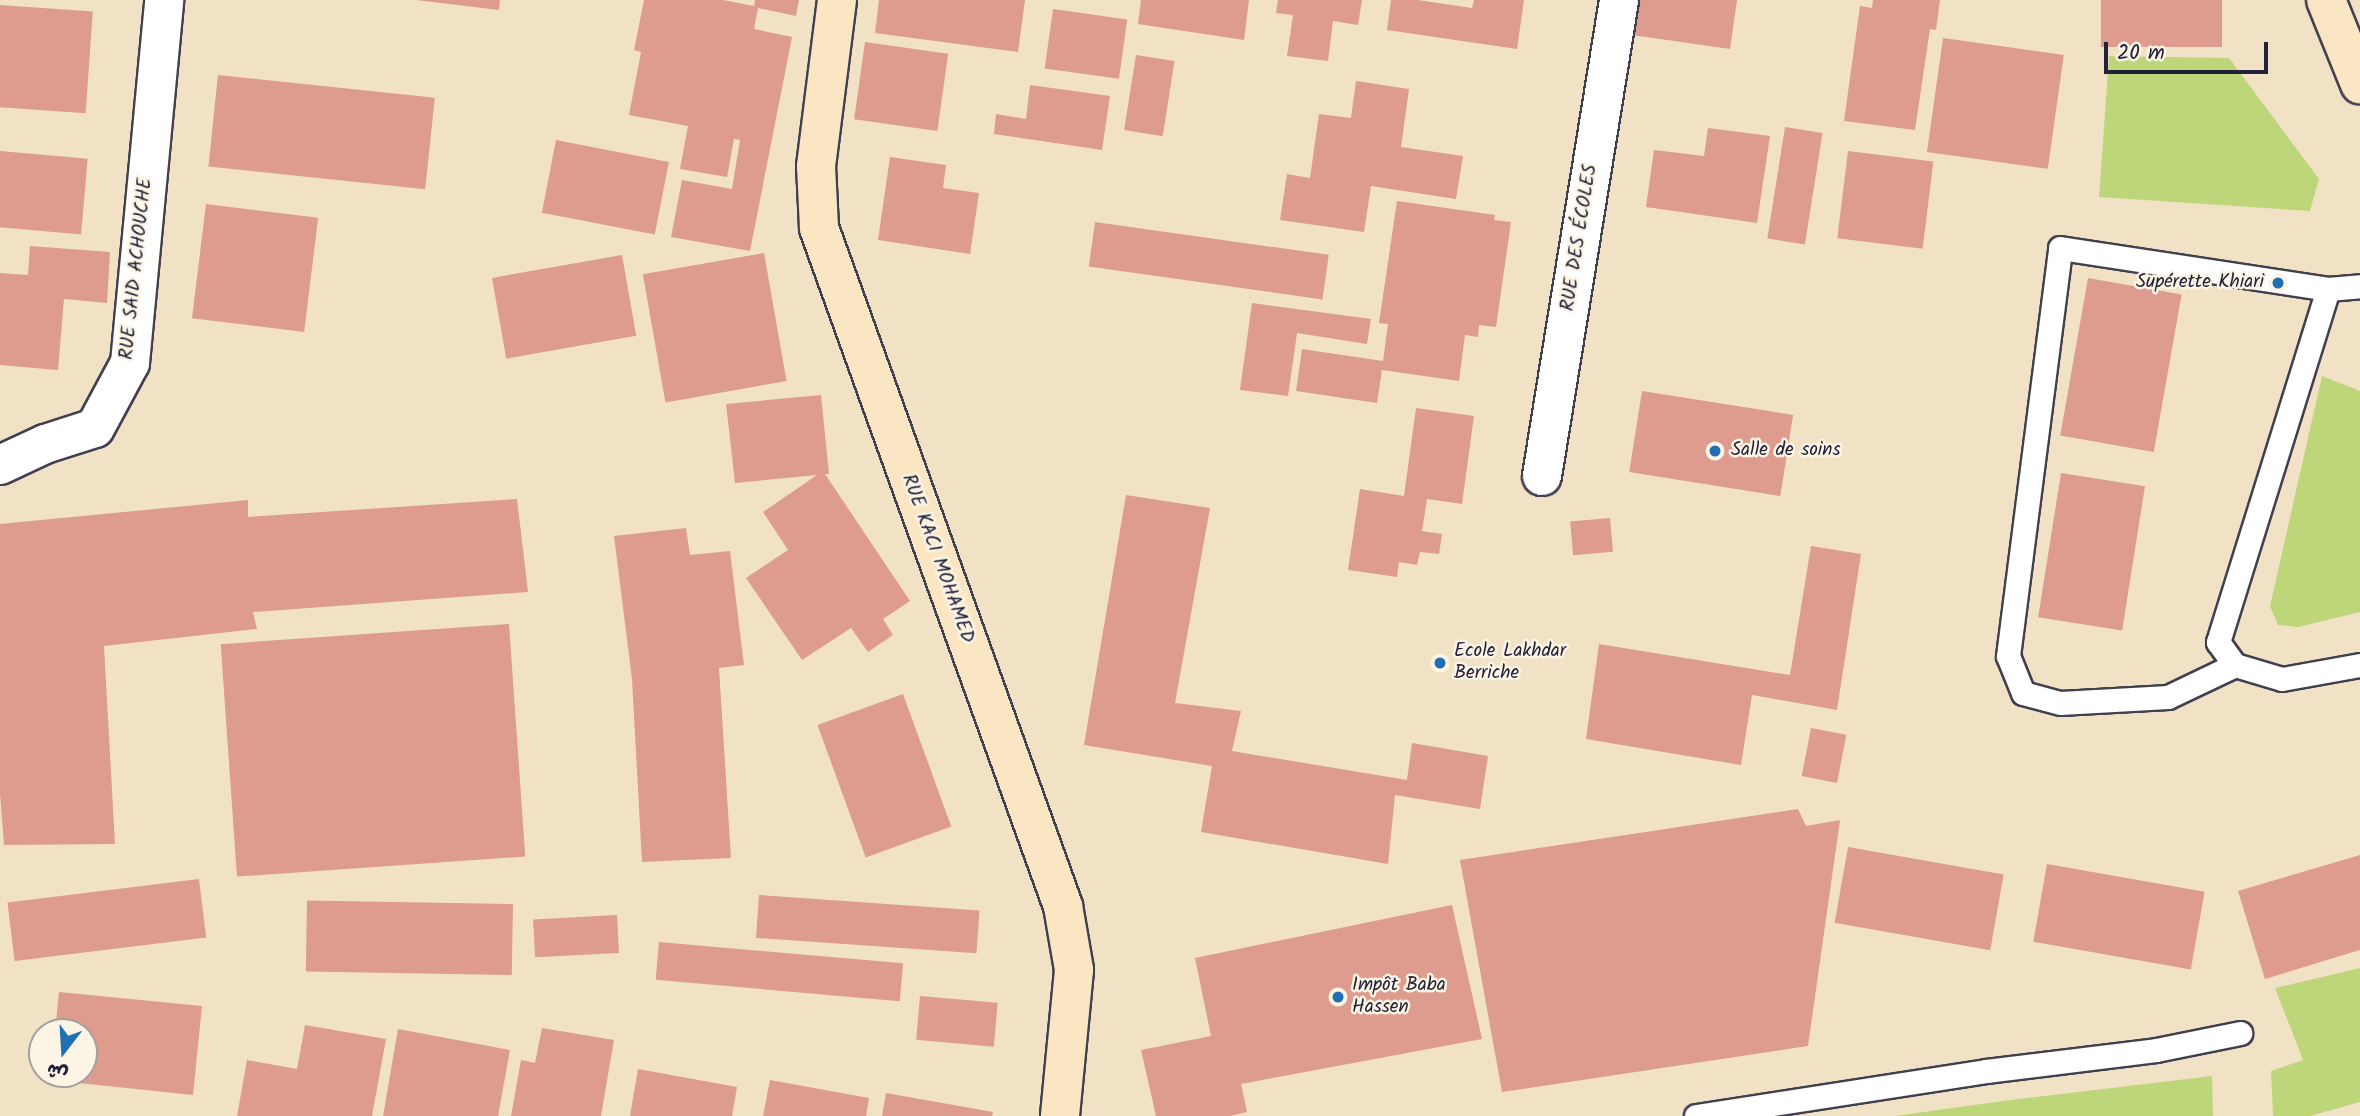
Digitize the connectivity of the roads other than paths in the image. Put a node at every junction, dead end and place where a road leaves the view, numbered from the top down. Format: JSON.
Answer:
{"nodes":[{"id":1,"x":164,"y":0,"type":"edge"},
{"id":2,"x":837,"y":0,"type":"edge"},
{"id":3,"x":1619,"y":0,"type":"edge"},
{"id":4,"x":2326,"y":0,"type":"edge"},
{"id":5,"x":2360,"y":84,"type":"edge"},
{"id":6,"x":2360,"y":286,"type":"edge"},
{"id":7,"x":2328,"y":289,"type":"junction"},
{"id":8,"x":0,"y":465,"type":"edge"},
{"id":9,"x":1542,"y":476,"type":"dead end"},
{"id":10,"x":2235,"y":665,"type":"junction"},
{"id":11,"x":2360,"y":665,"type":"edge"},
{"id":12,"x":2240,"y":1033,"type":"dead end"},
{"id":13,"x":1060,"y":1116,"type":"edge"},
{"id":14,"x":1696,"y":1116,"type":"edge"}],
"edges":[{"from":1,"to":8,"type":"street","name":"RUE SAID ACHOUCHE"},
{"from":2,"to":13,"type":"street","name":"RUE KACI MOHAMED"},
{"from":3,"to":9,"type":"street","name":"RUE DES ÉCOLES"},
{"from":4,"to":5,"type":"street"},
{"from":6,"to":7,"type":"lane"},
{"from":7,"to":10,"type":"lane"},
{"from":7,"to":10,"type":"lane"},
{"from":10,"to":11,"type":"lane"},
{"from":12,"to":14,"type":"lane"}]}
